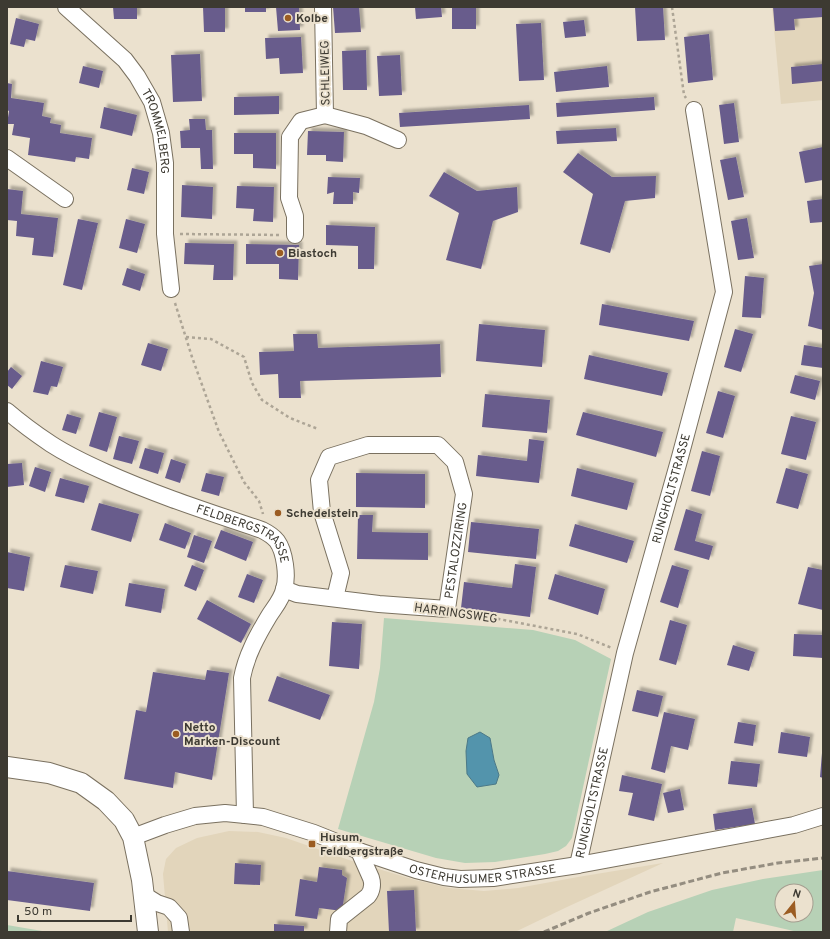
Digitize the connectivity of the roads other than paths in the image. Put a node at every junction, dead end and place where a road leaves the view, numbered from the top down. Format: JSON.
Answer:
{"nodes":[{"id":1,"x":66,"y":7,"type":"edge"},
{"id":2,"x":324,"y":7,"type":"edge"},
{"id":3,"x":694,"y":110,"type":"road end"},
{"id":4,"x":325,"y":115,"type":"junction"},
{"id":5,"x":398,"y":140,"type":"dead end"},
{"id":6,"x":7,"y":158,"type":"edge"},
{"id":7,"x":65,"y":200,"type":"dead end"},
{"id":8,"x":295,"y":235,"type":"road end"},
{"id":9,"x":171,"y":289,"type":"road end"},
{"id":10,"x":7,"y":411,"type":"edge"},
{"id":11,"x":284,"y":589,"type":"junction"},
{"id":12,"x":335,"y":598,"type":"junction"},
{"id":13,"x":447,"y":609,"type":"joint"},
{"id":14,"x":7,"y":767,"type":"edge"},
{"id":15,"x":245,"y":815,"type":"junction"},
{"id":16,"x":823,"y":816,"type":"edge"},
{"id":17,"x":134,"y":838,"type":"junction"},
{"id":18,"x":359,"y":851,"type":"junction"},
{"id":19,"x":578,"y":865,"type":"junction"},
{"id":20,"x":144,"y":895,"type":"junction"},
{"id":21,"x":148,"y":932,"type":"edge"},
{"id":22,"x":181,"y":932,"type":"edge"},
{"id":23,"x":338,"y":932,"type":"edge"}],
"edges":[{"from":1,"to":9,"type":"street","name":"TROMMELBERG"},
{"from":2,"to":4,"type":"street","name":"SCHLEIWEG"},
{"from":3,"to":19,"type":"street","name":"RUNGHOLTSTRASSE"},
{"from":4,"to":5,"type":"street","name":"SCHLEIWEG"},
{"from":4,"to":8,"type":"street","name":"SCHLEIWEG"},
{"from":6,"to":7,"type":"street"},
{"from":10,"to":11,"type":"street","name":"FELDBERGSTRASSE"},
{"from":11,"to":12,"type":"street","name":"HARRINGSWEG"},
{"from":11,"to":15,"type":"street","name":"FELDBERGSTRASSE"},
{"from":12,"to":13,"type":"street","name":"HARRINGSWEG"},
{"from":12,"to":13,"type":"street","name":"PESTALOZZIRING"},
{"from":14,"to":17,"type":"main road"},
{"from":15,"to":17,"type":"street","name":"OSTERHUSUMER STRASSE"},
{"from":15,"to":18,"type":"street","name":"OSTERHUSUMER STRASSE"},
{"from":16,"to":19,"type":"street","name":"OSTERHUSUMER STRASSE"},
{"from":17,"to":20,"type":"main road"},
{"from":18,"to":19,"type":"street","name":"OSTERHUSUMER STRASSE"},
{"from":18,"to":23,"type":"street"},
{"from":20,"to":21,"type":"main road"},
{"from":20,"to":22,"type":"street"}]}
